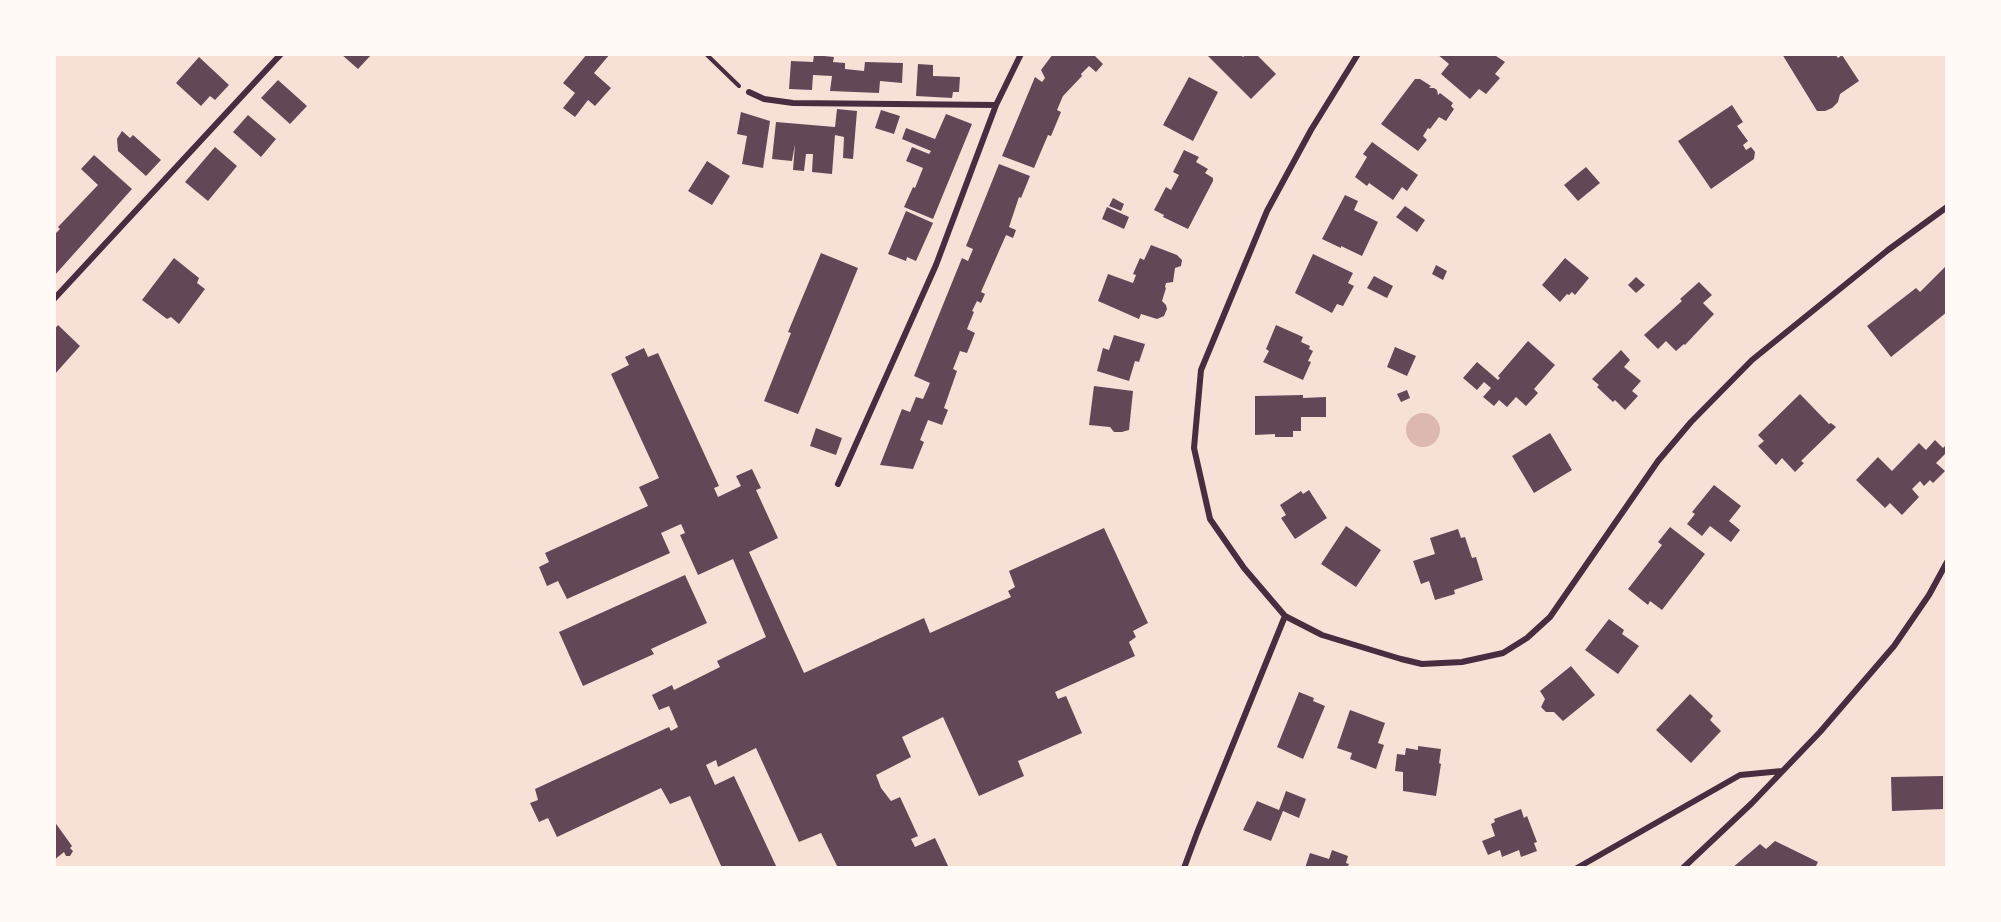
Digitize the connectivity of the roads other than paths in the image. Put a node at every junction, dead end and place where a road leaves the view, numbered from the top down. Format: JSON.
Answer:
{"nodes":[{"id":1,"x":281,"y":54,"type":"edge"},
{"id":2,"x":1020,"y":54,"type":"edge"},
{"id":3,"x":1358,"y":54,"type":"edge"},
{"id":4,"x":749,"y":92,"type":"dead end"},
{"id":5,"x":996,"y":105,"type":"junction"},
{"id":6,"x":1947,"y":207,"type":"edge"},
{"id":7,"x":54,"y":298,"type":"edge"},
{"id":8,"x":838,"y":484,"type":"dead end"},
{"id":9,"x":1947,"y":562,"type":"edge"},
{"id":10,"x":1285,"y":616,"type":"junction"},
{"id":11,"x":1782,"y":771,"type":"junction"},
{"id":12,"x":1184,"y":868,"type":"edge"},
{"id":13,"x":1577,"y":868,"type":"edge"},
{"id":14,"x":1683,"y":868,"type":"edge"}],
"edges":[{"from":1,"to":7,"type":"street"},
{"from":2,"to":5,"type":"street"},
{"from":3,"to":10,"type":"street"},
{"from":4,"to":5,"type":"street"},
{"from":5,"to":8,"type":"street"},
{"from":6,"to":10,"type":"street"},
{"from":9,"to":11,"type":"street"},
{"from":10,"to":12,"type":"street"},
{"from":11,"to":13,"type":"street"},
{"from":11,"to":14,"type":"street"}]}
